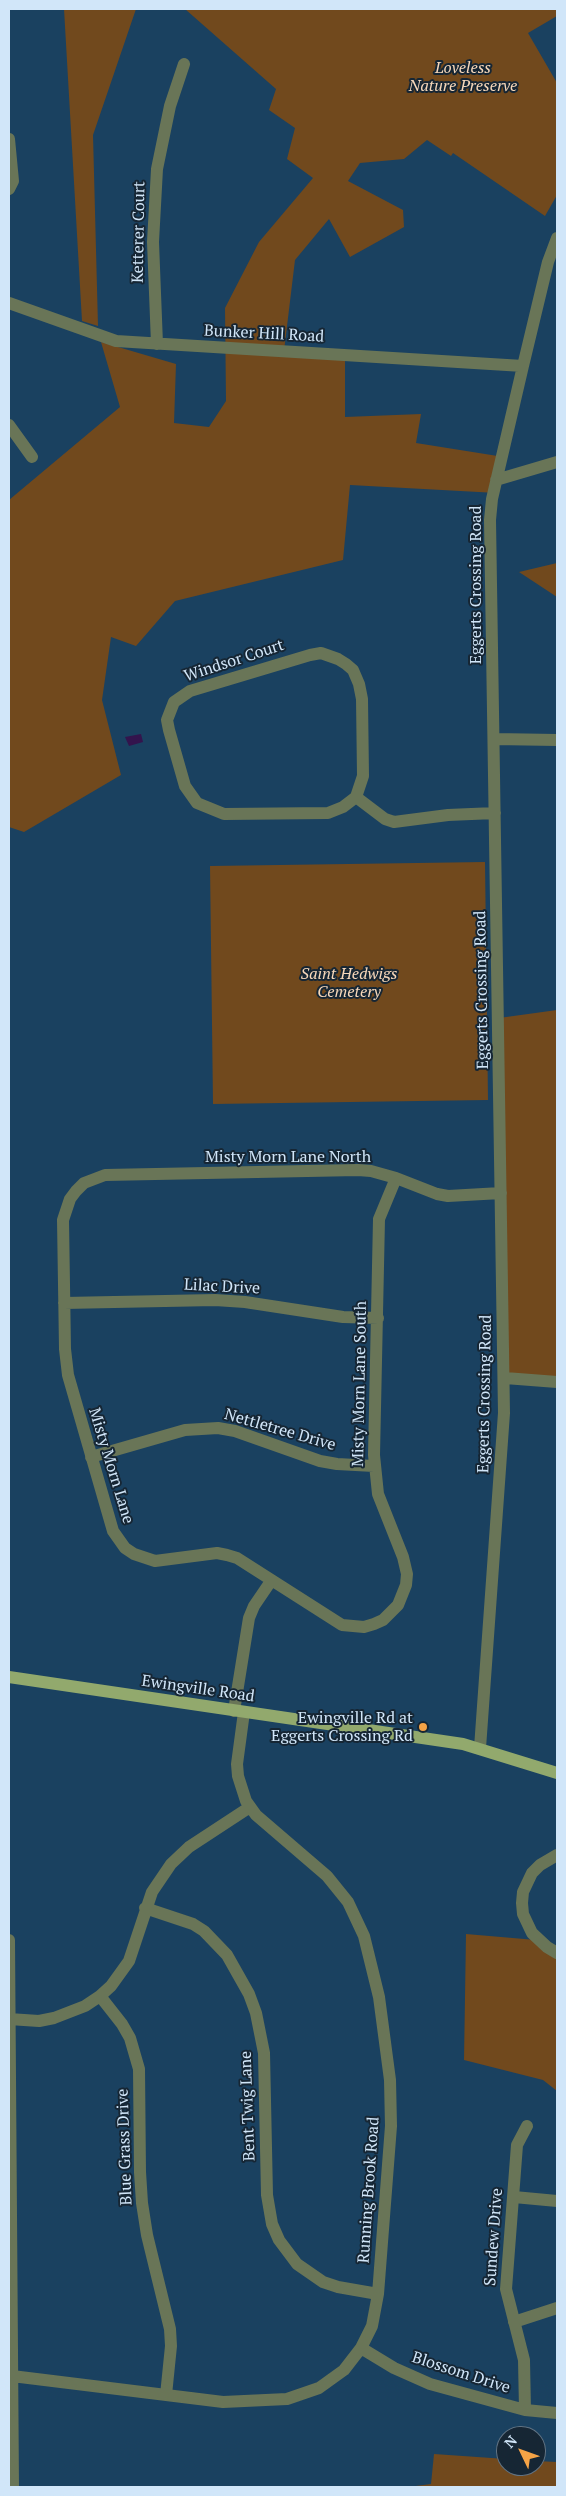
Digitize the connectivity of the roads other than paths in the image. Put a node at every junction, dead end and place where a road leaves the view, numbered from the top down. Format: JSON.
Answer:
{"nodes":[{"id":1,"x":184,"y":64,"type":"dead end"},
{"id":2,"x":9,"y":139,"type":"edge"},
{"id":3,"x":9,"y":190,"type":"edge"},
{"id":4,"x":557,"y":238,"type":"edge"},
{"id":5,"x":9,"y":303,"type":"edge"},
{"id":6,"x":157,"y":344,"type":"junction"},
{"id":7,"x":523,"y":366,"type":"junction"},
{"id":8,"x":9,"y":425,"type":"edge"},
{"id":9,"x":32,"y":456,"type":"dead end"},
{"id":10,"x":557,"y":462,"type":"edge"},
{"id":11,"x":496,"y":480,"type":"junction"},
{"id":12,"x":494,"y":739,"type":"junction"},
{"id":13,"x":557,"y":740,"type":"edge"},
{"id":14,"x":356,"y":797,"type":"junction"},
{"id":15,"x":495,"y":814,"type":"junction"},
{"id":16,"x":396,"y":1178,"type":"junction"},
{"id":17,"x":76,"y":1191,"type":"joint"},
{"id":18,"x":501,"y":1193,"type":"junction"},
{"id":19,"x":64,"y":1302,"type":"junction"},
{"id":20,"x":378,"y":1318,"type":"junction"},
{"id":21,"x":505,"y":1378,"type":"junction"},
{"id":22,"x":557,"y":1382,"type":"edge"},
{"id":23,"x":91,"y":1457,"type":"junction"},
{"id":24,"x":374,"y":1466,"type":"junction"},
{"id":25,"x":271,"y":1581,"type":"junction"},
{"id":26,"x":364,"y":1627,"type":"joint"},
{"id":27,"x":9,"y":1677,"type":"edge"},
{"id":28,"x":239,"y":1711,"type":"junction"},
{"id":29,"x":480,"y":1748,"type":"junction"},
{"id":30,"x":557,"y":1773,"type":"edge"},
{"id":31,"x":250,"y":1807,"type":"junction"},
{"id":32,"x":557,"y":1855,"type":"edge"},
{"id":33,"x":145,"y":1908,"type":"junction"},
{"id":34,"x":9,"y":1940,"type":"edge"},
{"id":35,"x":557,"y":1952,"type":"edge"},
{"id":36,"x":100,"y":1996,"type":"junction"},
{"id":37,"x":9,"y":2019,"type":"edge"},
{"id":38,"x":527,"y":2126,"type":"dead end"},
{"id":39,"x":514,"y":2197,"type":"junction"},
{"id":40,"x":557,"y":2201,"type":"edge"},
{"id":41,"x":378,"y":2294,"type":"junction"},
{"id":42,"x":557,"y":2308,"type":"edge"},
{"id":43,"x":514,"y":2322,"type":"junction"},
{"id":44,"x":361,"y":2348,"type":"junction"},
{"id":45,"x":12,"y":2376,"type":"junction"},
{"id":46,"x":166,"y":2396,"type":"junction"},
{"id":47,"x":525,"y":2410,"type":"junction"},
{"id":48,"x":557,"y":2413,"type":"edge"},
{"id":49,"x":12,"y":2487,"type":"edge"}],
"edges":[{"from":1,"to":6,"type":"street","name":"Ketterer Court"},
{"from":2,"to":3,"type":"street"},
{"from":4,"to":7,"type":"street","name":"Eggerts Crossing Road"},
{"from":5,"to":6,"type":"street","name":"Bunker Hill Road"},
{"from":6,"to":7,"type":"street","name":"Bunker Hill Road"},
{"from":7,"to":11,"type":"street","name":"Eggerts Crossing Road"},
{"from":8,"to":9,"type":"street"},
{"from":10,"to":11,"type":"street"},
{"from":11,"to":12,"type":"street","name":"Eggerts Crossing Road"},
{"from":12,"to":13,"type":"street"},
{"from":12,"to":15,"type":"street","name":"Eggerts Crossing Road"},
{"from":14,"to":14,"type":"street","name":"Windsor Court"},
{"from":14,"to":15,"type":"street"},
{"from":15,"to":18,"type":"street","name":"Eggerts Crossing Road"},
{"from":16,"to":17,"type":"street","name":"Misty Morn Lane North"},
{"from":16,"to":18,"type":"street","name":"Misty Morn Lane North"},
{"from":16,"to":20,"type":"street","name":"Misty Morn Lane South"},
{"from":17,"to":19,"type":"street","name":"Misty Morn Lane"},
{"from":18,"to":21,"type":"street","name":"Eggerts Crossing Road"},
{"from":19,"to":20,"type":"street","name":"Lilac Drive"},
{"from":19,"to":23,"type":"street","name":"Misty Morn Lane"},
{"from":20,"to":24,"type":"street","name":"Misty Morn Lane South"},
{"from":21,"to":22,"type":"street"},
{"from":21,"to":29,"type":"street","name":"Eggerts Crossing Road"},
{"from":23,"to":24,"type":"street","name":"Nettletree Drive"},
{"from":23,"to":25,"type":"street","name":"Misty Morn Lane"},
{"from":24,"to":26,"type":"street","name":"Misty Morn Lane South"},
{"from":25,"to":26,"type":"street","name":"Misty Morn Lane"},
{"from":25,"to":28,"type":"street","name":"Running Brook Road"},
{"from":27,"to":28,"type":"main road","name":"Ewingville Road"},
{"from":28,"to":29,"type":"main road","name":"Ewingville Road"},
{"from":28,"to":31,"type":"street","name":"Running Brook Road"},
{"from":29,"to":30,"type":"main road","name":"Ewingville Road"},
{"from":31,"to":33,"type":"street"},
{"from":31,"to":41,"type":"street","name":"Running Brook Road"},
{"from":32,"to":35,"type":"street"},
{"from":33,"to":36,"type":"street"},
{"from":33,"to":41,"type":"street","name":"Bent Twig Lane"},
{"from":34,"to":37,"type":"street"},
{"from":36,"to":37,"type":"street"},
{"from":36,"to":46,"type":"street","name":"Blue Grass Drive"},
{"from":37,"to":45,"type":"street"},
{"from":38,"to":39,"type":"street","name":"Sundew Drive"},
{"from":39,"to":40,"type":"street"},
{"from":39,"to":43,"type":"street","name":"Sundew Drive"},
{"from":41,"to":44,"type":"street","name":"Running Brook Road"},
{"from":42,"to":43,"type":"street"},
{"from":43,"to":47,"type":"street","name":"Sundew Drive"},
{"from":44,"to":46,"type":"street","name":"Running Brook Road"},
{"from":44,"to":47,"type":"street","name":"Blossom Drive"},
{"from":45,"to":46,"type":"street","name":"Running Brook Road"},
{"from":45,"to":49,"type":"street"},
{"from":47,"to":48,"type":"street","name":"Blossom Drive"}]}
